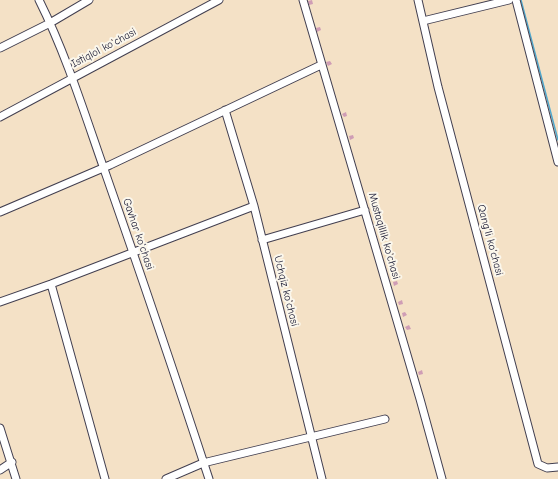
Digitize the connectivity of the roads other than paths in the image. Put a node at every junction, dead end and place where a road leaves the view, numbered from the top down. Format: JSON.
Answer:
{"nodes":[{"id":1,"x":38,"y":0,"type":"edge"},
{"id":2,"x":89,"y":0,"type":"edge"},
{"id":3,"x":219,"y":0,"type":"edge"},
{"id":4,"x":303,"y":0,"type":"edge"},
{"id":5,"x":418,"y":0,"type":"edge"},
{"id":6,"x":510,"y":0,"type":"edge"},
{"id":7,"x":516,"y":0,"type":"edge"},
{"id":8,"x":423,"y":21,"type":"junction"},
{"id":9,"x":50,"y":22,"type":"junction"},
{"id":10,"x":0,"y":48,"type":"edge"},
{"id":11,"x":321,"y":65,"type":"junction"},
{"id":12,"x":72,"y":78,"type":"junction"},
{"id":13,"x":225,"y":110,"type":"junction"},
{"id":14,"x":0,"y":117,"type":"edge"},
{"id":15,"x":557,"y":152,"type":"edge"},
{"id":16,"x":558,"y":162,"type":"edge"},
{"id":17,"x":103,"y":168,"type":"junction"},
{"id":18,"x":254,"y":206,"type":"junction"},
{"id":19,"x":364,"y":210,"type":"junction"},
{"id":20,"x":0,"y":212,"type":"edge"},
{"id":21,"x":262,"y":240,"type":"junction"},
{"id":22,"x":133,"y":252,"type":"junction"},
{"id":23,"x":51,"y":284,"type":"junction"},
{"id":24,"x":0,"y":302,"type":"edge"},
{"id":25,"x":385,"y":419,"type":"dead end"},
{"id":26,"x":0,"y":428,"type":"edge"},
{"id":27,"x":311,"y":438,"type":"junction"},
{"id":28,"x":12,"y":462,"type":"junction"},
{"id":29,"x":204,"y":463,"type":"junction"},
{"id":30,"x":558,"y":466,"type":"edge"},
{"id":31,"x":0,"y":470,"type":"edge"},
{"id":32,"x":16,"y":479,"type":"edge"},
{"id":33,"x":105,"y":479,"type":"edge"},
{"id":34,"x":166,"y":479,"type":"edge"},
{"id":35,"x":209,"y":479,"type":"edge"},
{"id":36,"x":322,"y":479,"type":"edge"},
{"id":37,"x":442,"y":479,"type":"edge"}],
"edges":[{"from":1,"to":9,"type":"street","name":"Gavhar ko'chasi"},
{"from":2,"to":9,"type":"street"},
{"from":3,"to":12,"type":"street","name":"Istiqlol ko'chasi"},
{"from":4,"to":11,"type":"street","name":"Mustaqillik ko'chasi"},
{"from":5,"to":8,"type":"street","name":"Qang'li ko'chasi"},
{"from":6,"to":8,"type":"street"},
{"from":7,"to":15,"type":"street"},
{"from":8,"to":30,"type":"street","name":"Qang'li ko'chasi"},
{"from":9,"to":10,"type":"street"},
{"from":9,"to":12,"type":"street","name":"Gavhar ko'chasi"},
{"from":11,"to":13,"type":"street"},
{"from":11,"to":19,"type":"street","name":"Mustaqillik ko'chasi"},
{"from":12,"to":14,"type":"street","name":"Istiqlol ko'chasi"},
{"from":12,"to":17,"type":"street","name":"Gavhar ko'chasi"},
{"from":13,"to":17,"type":"street"},
{"from":13,"to":18,"type":"street","name":"Uchqiz ko'chasi"},
{"from":15,"to":16,"type":"street"},
{"from":17,"to":20,"type":"street"},
{"from":17,"to":22,"type":"street","name":"Gavhar ko'chasi"},
{"from":18,"to":21,"type":"street","name":"Uchqiz ko'chasi"},
{"from":18,"to":22,"type":"street"},
{"from":19,"to":21,"type":"street"},
{"from":19,"to":37,"type":"street","name":"Mustaqillik ko'chasi"},
{"from":21,"to":27,"type":"street","name":"Uchqiz ko'chasi"},
{"from":22,"to":23,"type":"street"},
{"from":22,"to":29,"type":"street","name":"Gavhar ko'chasi"},
{"from":23,"to":24,"type":"street"},
{"from":23,"to":33,"type":"street"},
{"from":25,"to":27,"type":"street"},
{"from":26,"to":28,"type":"street"},
{"from":27,"to":29,"type":"street"},
{"from":27,"to":36,"type":"street","name":"Uchqiz ko'chasi"},
{"from":28,"to":31,"type":"street"},
{"from":28,"to":32,"type":"street"},
{"from":29,"to":34,"type":"street"},
{"from":29,"to":35,"type":"street","name":"Gavhar ko'chasi"}]}
